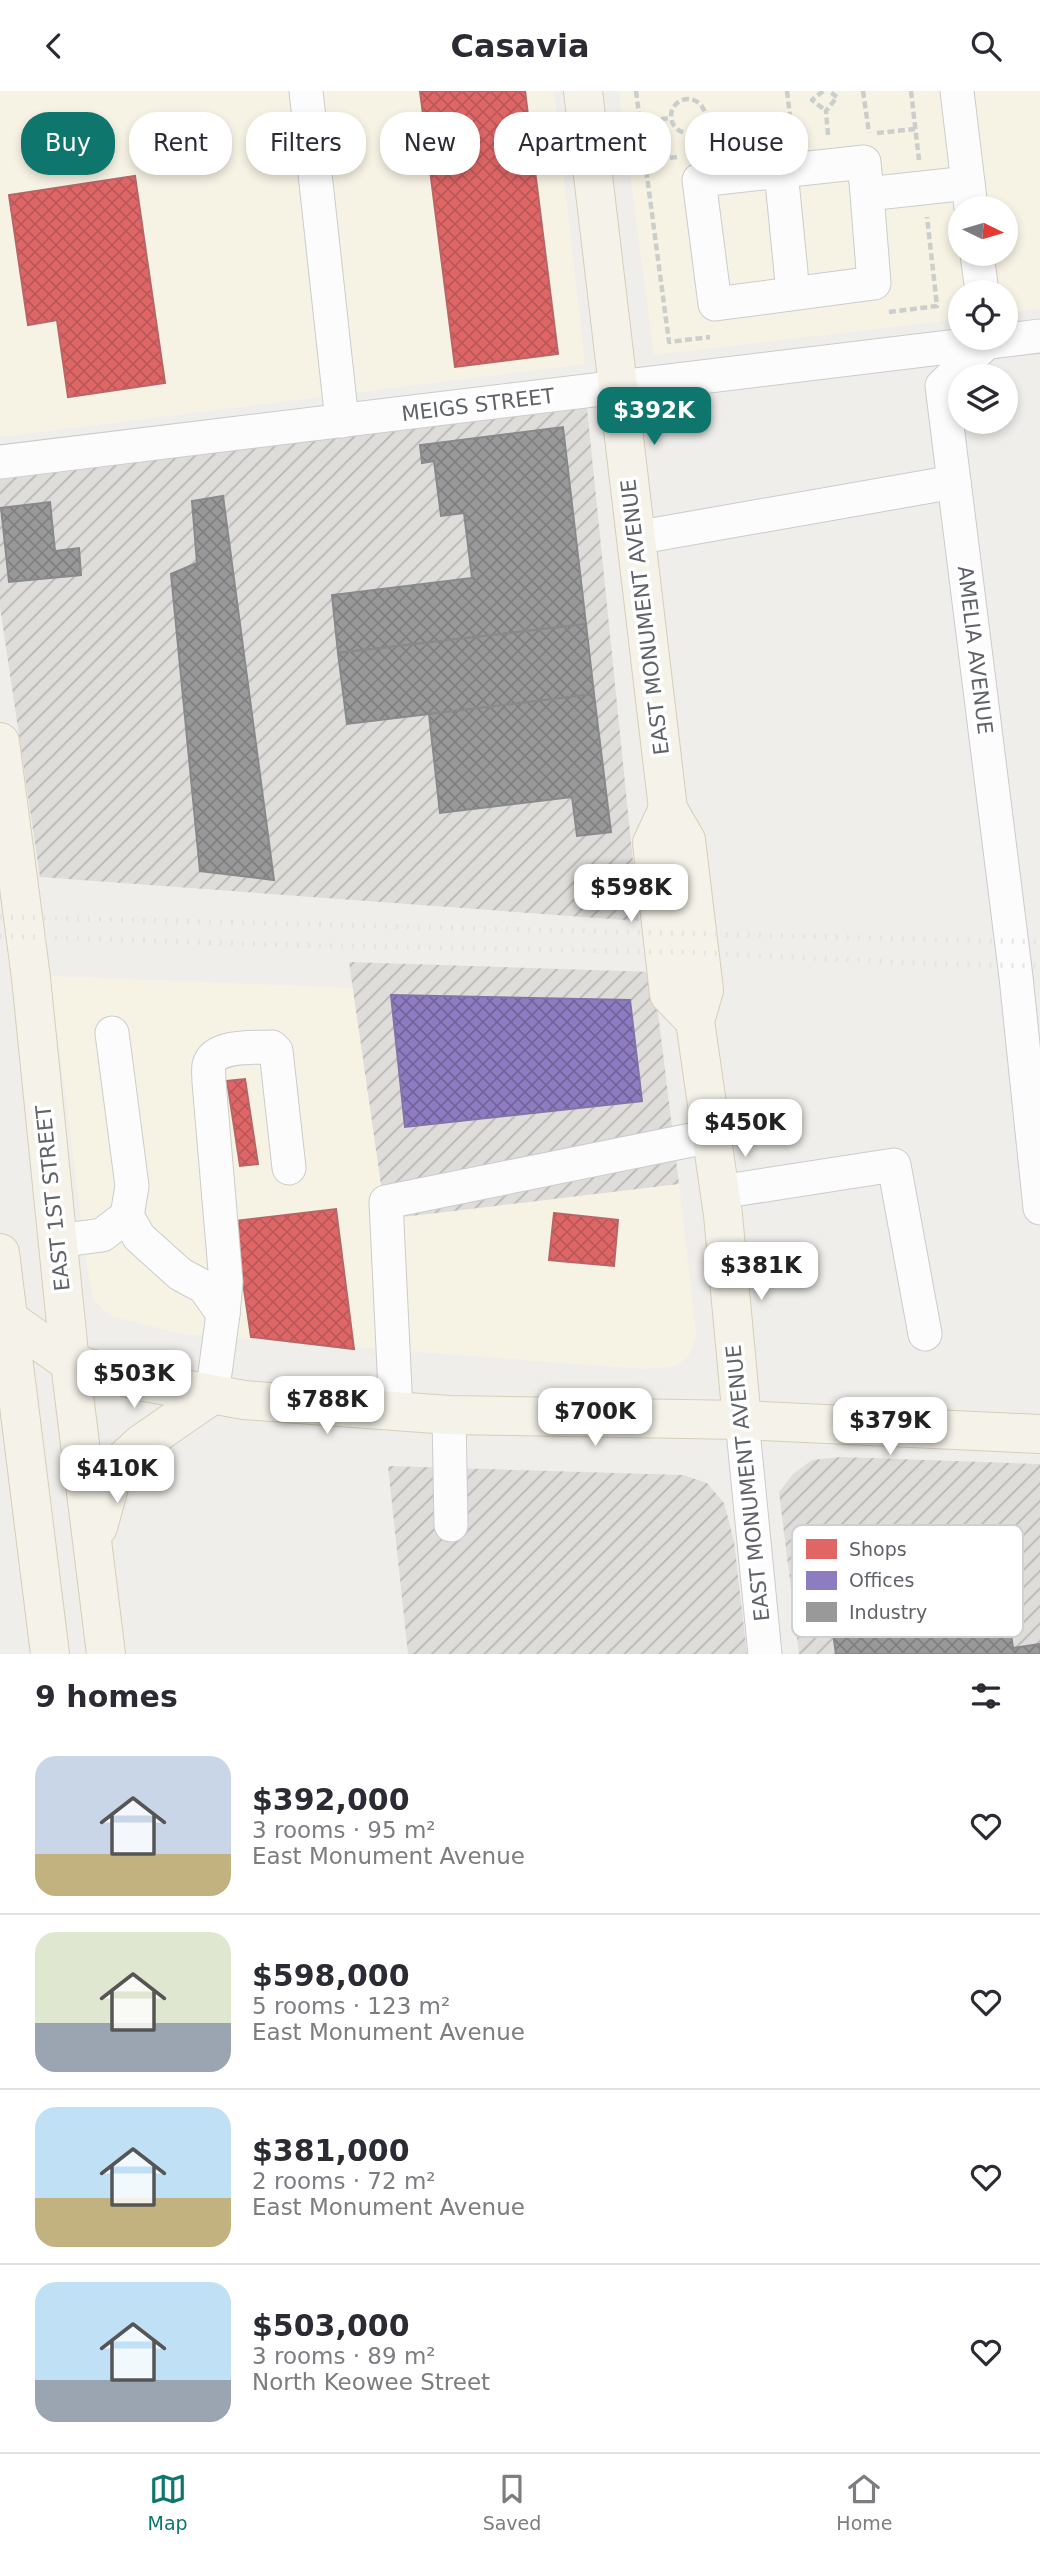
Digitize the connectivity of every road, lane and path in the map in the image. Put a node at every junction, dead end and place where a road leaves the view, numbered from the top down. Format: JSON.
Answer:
{"nodes":[{"id":1,"x":306,"y":91,"type":"edge"},
{"id":2,"x":583,"y":91,"type":"edge"},
{"id":3,"x":636,"y":91,"type":"edge"},
{"id":4,"x":684,"y":91,"type":"edge"},
{"id":5,"x":787,"y":91,"type":"edge"},
{"id":6,"x":822,"y":91,"type":"edge"},
{"id":7,"x":829,"y":91,"type":"edge"},
{"id":8,"x":863,"y":91,"type":"edge"},
{"id":9,"x":957,"y":91,"type":"edge"},
{"id":10,"x":685,"y":98,"type":"junction"},
{"id":11,"x":826,"y":111,"type":"junction"},
{"id":12,"x":639,"y":112,"type":"edge"},
{"id":13,"x":671,"y":112,"type":"edge"},
{"id":14,"x":788,"y":112,"type":"edge"},
{"id":15,"x":671,"y":120,"type":"edge"},
{"id":16,"x":869,"y":134,"type":"dead end"},
{"id":17,"x":829,"y":139,"type":"dead end"},
{"id":18,"x":808,"y":168,"type":"edge"},
{"id":19,"x":744,"y":175,"type":"edge"},
{"id":20,"x":789,"y":175,"type":"edge"},
{"id":21,"x":867,"y":194,"type":"junction"},
{"id":22,"x":970,"y":196,"type":"edge"},
{"id":23,"x":793,"y":293,"type":"junction"},
{"id":24,"x":1040,"y":336,"type":"edge"},
{"id":25,"x":1018,"y":337,"type":"edge"},
{"id":26,"x":948,"y":344,"type":"edge"},
{"id":27,"x":976,"y":350,"type":"edge"},
{"id":28,"x":617,"y":389,"type":"junction"},
{"id":29,"x":342,"y":421,"type":"junction"},
{"id":30,"x":0,"y":462,"type":"edge"},
{"id":31,"x":954,"y":482,"type":"junction"},
{"id":32,"x":635,"y":538,"type":"junction"},
{"id":33,"x":0,"y":742,"type":"edge"},
{"id":34,"x":112,"y":1033,"type":"dead end"},
{"id":35,"x":711,"y":1136,"type":"junction"},
{"id":36,"x":289,"y":1168,"type":"dead end"},
{"id":37,"x":720,"y":1192,"type":"junction"},
{"id":38,"x":1040,"y":1208,"type":"edge"},
{"id":39,"x":127,"y":1216,"type":"junction"},
{"id":40,"x":57,"y":1241,"type":"junction"},
{"id":41,"x":0,"y":1253,"type":"edge"},
{"id":42,"x":223,"y":1314,"type":"junction"},
{"id":43,"x":4,"y":1315,"type":"edge"},
{"id":44,"x":925,"y":1334,"type":"dead end"},
{"id":45,"x":69,"y":1363,"type":"junction"},
{"id":46,"x":7,"y":1374,"type":"edge"},
{"id":47,"x":212,"y":1395,"type":"junction"},
{"id":48,"x":396,"y":1411,"type":"junction"},
{"id":49,"x":449,"y":1415,"type":"junction"},
{"id":50,"x":742,"y":1420,"type":"junction"},
{"id":51,"x":1040,"y":1434,"type":"edge"},
{"id":52,"x":450,"y":1525,"type":"dead end"},
{"id":53,"x":93,"y":1549,"type":"junction"},
{"id":54,"x":50,"y":1654,"type":"edge"},
{"id":55,"x":106,"y":1654,"type":"edge"},
{"id":56,"x":765,"y":1654,"type":"edge"}],
"edges":[{"from":1,"to":29,"type":"street"},
{"from":2,"to":28,"type":"main road","name":"EAST MONUMENT AVENUE"},
{"from":3,"to":12,"type":"path"},
{"from":4,"to":10,"type":"path"},
{"from":5,"to":14,"type":"path"},
{"from":6,"to":11,"type":"path"},
{"from":7,"to":11,"type":"path"},
{"from":8,"to":16,"type":"path"},
{"from":9,"to":22,"type":"street"},
{"from":10,"to":13,"type":"path"},
{"from":10,"to":15,"type":"path"},
{"from":11,"to":17,"type":"path"},
{"from":18,"to":21,"type":"street"},
{"from":19,"to":23,"type":"street"},
{"from":20,"to":23,"type":"street"},
{"from":21,"to":22,"type":"street"},
{"from":21,"to":23,"type":"street"},
{"from":24,"to":25,"type":"street","name":"MEIGS STREET"},
{"from":26,"to":28,"type":"street","name":"MEIGS STREET"},
{"from":27,"to":31,"type":"street","name":"AMELIA AVENUE"},
{"from":28,"to":29,"type":"street","name":"MEIGS STREET"},
{"from":28,"to":32,"type":"main road","name":"EAST MONUMENT AVENUE"},
{"from":29,"to":30,"type":"street","name":"MEIGS STREET"},
{"from":31,"to":32,"type":"street"},
{"from":31,"to":38,"type":"street","name":"AMELIA AVENUE"},
{"from":32,"to":35,"type":"main road","name":"EAST MONUMENT AVENUE"},
{"from":33,"to":40,"type":"main road","name":"EAST 1ST STREET"},
{"from":34,"to":39,"type":"street"},
{"from":35,"to":37,"type":"main road","name":"EAST MONUMENT AVENUE"},
{"from":35,"to":48,"type":"street"},
{"from":36,"to":42,"type":"street"},
{"from":37,"to":44,"type":"street"},
{"from":37,"to":50,"type":"main road","name":"EAST MONUMENT AVENUE"},
{"from":39,"to":40,"type":"street"},
{"from":39,"to":42,"type":"street"},
{"from":40,"to":45,"type":"main road","name":"EAST 1ST STREET"},
{"from":41,"to":43,"type":"main road"},
{"from":42,"to":47,"type":"street"},
{"from":43,"to":45,"type":"main road"},
{"from":43,"to":46,"type":"main road"},
{"from":45,"to":46,"type":"main road"},
{"from":45,"to":47,"type":"main road"},
{"from":45,"to":53,"type":"main road","name":"EAST 1ST STREET"},
{"from":46,"to":54,"type":"main road"},
{"from":47,"to":48,"type":"main road"},
{"from":47,"to":53,"type":"main road"},
{"from":48,"to":49,"type":"main road"},
{"from":49,"to":50,"type":"main road"},
{"from":49,"to":52,"type":"street"},
{"from":50,"to":51,"type":"main road"},
{"from":50,"to":56,"type":"street","name":"EAST MONUMENT AVENUE"},
{"from":53,"to":55,"type":"main road","name":"EAST 1ST STREET"}]}
